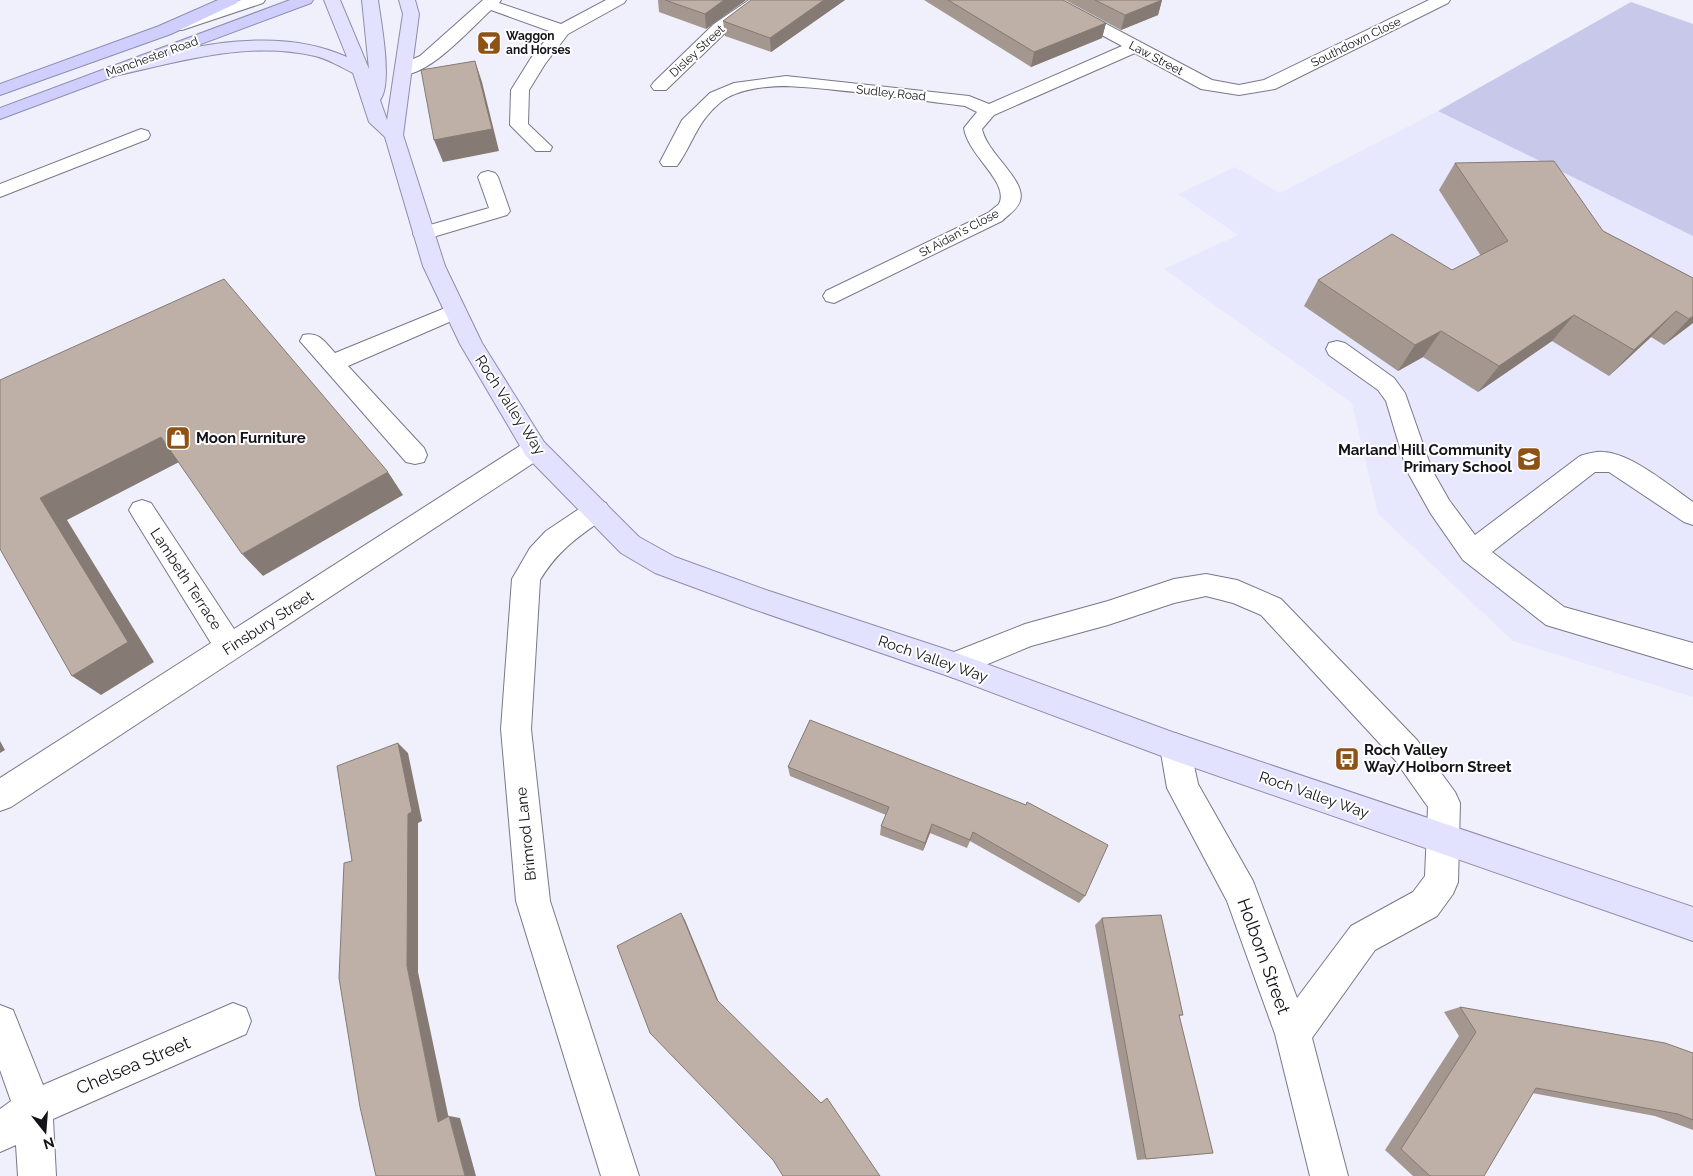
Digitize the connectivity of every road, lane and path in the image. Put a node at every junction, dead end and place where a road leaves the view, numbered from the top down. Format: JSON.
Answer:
{"nodes":[{"id":1,"x":202,"y":0,"type":"edge"},
{"id":2,"x":232,"y":0,"type":"edge"},
{"id":3,"x":256,"y":0,"type":"edge"},
{"id":4,"x":305,"y":0,"type":"edge"},
{"id":5,"x":332,"y":0,"type":"edge"},
{"id":6,"x":370,"y":0,"type":"edge"},
{"id":7,"x":407,"y":0,"type":"edge"},
{"id":8,"x":618,"y":0,"type":"edge"},
{"id":9,"x":760,"y":0,"type":"edge"},
{"id":10,"x":1049,"y":0,"type":"edge"},
{"id":11,"x":1442,"y":0,"type":"edge"},
{"id":12,"x":490,"y":2,"type":"edge"},
{"id":13,"x":165,"y":30,"type":"junction"},
{"id":14,"x":562,"y":30,"type":"junction"},
{"id":15,"x":1135,"y":47,"type":"junction"},
{"id":16,"x":404,"y":70,"type":"junction"},
{"id":17,"x":114,"y":71,"type":"junction"},
{"id":18,"x":367,"y":74,"type":"junction"},
{"id":19,"x":1269,"y":85,"type":"joint"},
{"id":20,"x":660,"y":86,"type":"dead end"},
{"id":21,"x":0,"y":90,"type":"edge"},
{"id":22,"x":988,"y":111,"type":"junction"},
{"id":23,"x":0,"y":114,"type":"edge"},
{"id":24,"x":141,"y":135,"type":"dead end"},
{"id":25,"x":394,"y":135,"type":"junction"},
{"id":26,"x":543,"y":147,"type":"dead end"},
{"id":27,"x":670,"y":162,"type":"dead end"},
{"id":28,"x":488,"y":177,"type":"dead end"},
{"id":29,"x":0,"y":191,"type":"edge"},
{"id":30,"x":423,"y":234,"type":"junction"},
{"id":31,"x":834,"y":296,"type":"dead end"},
{"id":32,"x":455,"y":311,"type":"junction"},
{"id":33,"x":311,"y":341,"type":"dead end"},
{"id":34,"x":1337,"y":349,"type":"dead end"},
{"id":35,"x":331,"y":364,"type":"junction"},
{"id":36,"x":535,"y":448,"type":"junction"},
{"id":37,"x":415,"y":456,"type":"dead end"},
{"id":38,"x":142,"y":510,"type":"dead end"},
{"id":39,"x":597,"y":510,"type":"junction"},
{"id":40,"x":1693,"y":515,"type":"edge"},
{"id":41,"x":1472,"y":552,"type":"junction"},
{"id":42,"x":230,"y":648,"type":"junction"},
{"id":43,"x":1693,"y":656,"type":"edge"},
{"id":44,"x":954,"y":665,"type":"junction"},
{"id":45,"x":1175,"y":747,"type":"junction"},
{"id":46,"x":0,"y":796,"type":"edge"},
{"id":47,"x":1444,"y":839,"type":"junction"},
{"id":48,"x":1693,"y":924,"type":"edge"},
{"id":49,"x":233,"y":1021,"type":"dead end"},
{"id":50,"x":0,"y":1023,"type":"edge"},
{"id":51,"x":1293,"y":1034,"type":"junction"},
{"id":52,"x":33,"y":1108,"type":"junction"},
{"id":53,"x":0,"y":1133,"type":"edge"},
{"id":54,"x":37,"y":1176,"type":"edge"},
{"id":55,"x":620,"y":1176,"type":"edge"},
{"id":56,"x":1329,"y":1176,"type":"edge"}],
"edges":[{"from":1,"to":13,"type":"highway"},
{"from":2,"to":13,"type":"highway","name":"Manchester Road"},
{"from":3,"to":13,"type":"street"},
{"from":4,"to":17,"type":"highway","name":"Manchester Road"},
{"from":5,"to":18,"type":"main road"},
{"from":6,"to":18,"type":"main road"},
{"from":7,"to":16,"type":"main road"},
{"from":8,"to":14,"type":"street"},
{"from":9,"to":20,"type":"street","name":"Disley Street"},
{"from":10,"to":15,"type":"street","name":"Law Street"},
{"from":11,"to":19,"type":"street","name":"Southdown Close"},
{"from":12,"to":14,"type":"street"},
{"from":12,"to":16,"type":"street"},
{"from":13,"to":21,"type":"highway","name":"Manchester Road"},
{"from":14,"to":26,"type":"street"},
{"from":15,"to":19,"type":"street","name":"Law Street"},
{"from":15,"to":22,"type":"street"},
{"from":16,"to":18,"type":"main road"},
{"from":16,"to":25,"type":"main road"},
{"from":17,"to":18,"type":"main road"},
{"from":17,"to":23,"type":"highway","name":"Manchester Road"},
{"from":18,"to":25,"type":"main road"},
{"from":22,"to":27,"type":"street","name":"Sudley Road"},
{"from":22,"to":31,"type":"street","name":"St Aidan's Close"},
{"from":24,"to":29,"type":"street"},
{"from":25,"to":30,"type":"main road","name":"Roch Valley Way"},
{"from":28,"to":30,"type":"street"},
{"from":30,"to":32,"type":"main road","name":"Roch Valley Way"},
{"from":32,"to":35,"type":"street"},
{"from":32,"to":36,"type":"main road","name":"Roch Valley Way"},
{"from":33,"to":35,"type":"street"},
{"from":34,"to":41,"type":"street"},
{"from":35,"to":37,"type":"street"},
{"from":36,"to":39,"type":"main road","name":"Roch Valley Way"},
{"from":36,"to":42,"type":"street","name":"Finsbury Street"},
{"from":38,"to":42,"type":"street","name":"Lambeth Terrace"},
{"from":39,"to":44,"type":"main road","name":"Roch Valley Way"},
{"from":39,"to":55,"type":"street","name":"Brimrod Lane"},
{"from":40,"to":41,"type":"street"},
{"from":41,"to":43,"type":"street"},
{"from":42,"to":46,"type":"street","name":"Finsbury Street"},
{"from":44,"to":45,"type":"main road","name":"Roch Valley Way"},
{"from":44,"to":47,"type":"street"},
{"from":45,"to":47,"type":"main road","name":"Roch Valley Way"},
{"from":45,"to":51,"type":"street","name":"Holborn Street"},
{"from":47,"to":48,"type":"main road","name":"Roch Valley Way"},
{"from":47,"to":51,"type":"street"},
{"from":49,"to":52,"type":"street","name":"Chelsea Street"},
{"from":50,"to":52,"type":"street"},
{"from":51,"to":56,"type":"street","name":"Holborn Street"},
{"from":52,"to":53,"type":"street","name":"Chelsea Street"},
{"from":52,"to":54,"type":"street"}]}
